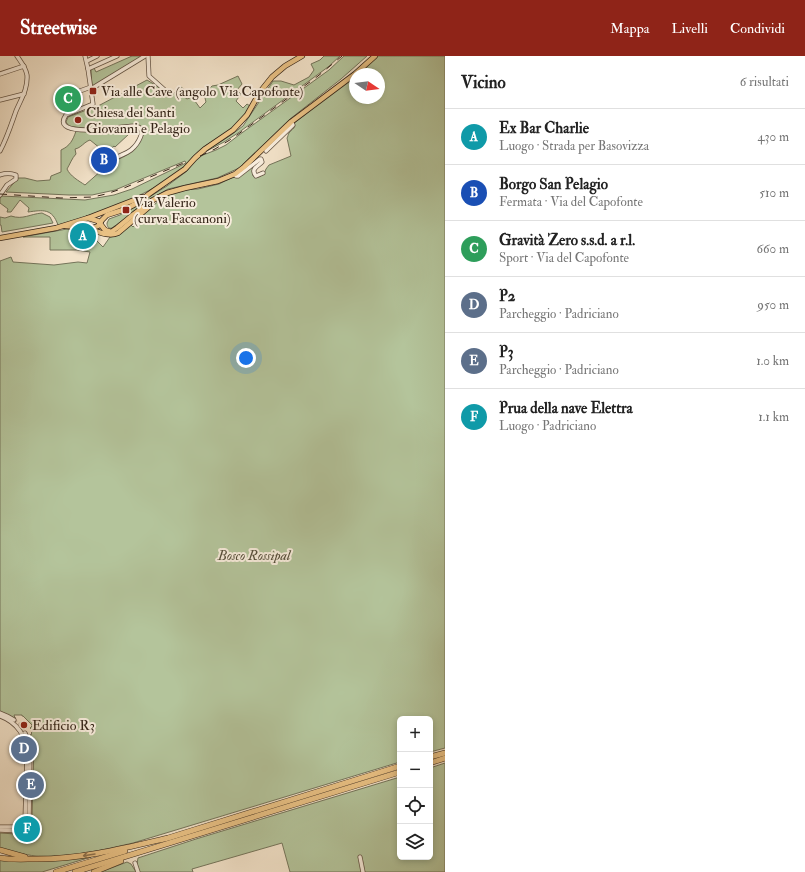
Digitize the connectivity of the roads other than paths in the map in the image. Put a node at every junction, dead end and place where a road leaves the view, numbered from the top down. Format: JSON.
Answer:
{"nodes":[{"id":1,"x":17,"y":56,"type":"edge"},
{"id":2,"x":85,"y":56,"type":"edge"},
{"id":3,"x":97,"y":56,"type":"edge"},
{"id":4,"x":117,"y":56,"type":"edge"},
{"id":5,"x":146,"y":56,"type":"edge"},
{"id":6,"x":302,"y":56,"type":"edge"},
{"id":7,"x":375,"y":56,"type":"edge"},
{"id":8,"x":87,"y":61,"type":"junction"},
{"id":9,"x":24,"y":66,"type":"junction"},
{"id":10,"x":88,"y":69,"type":"junction"},
{"id":11,"x":0,"y":74,"type":"edge"},
{"id":12,"x":91,"y":88,"type":"junction"},
{"id":13,"x":168,"y":92,"type":"dead end"},
{"id":14,"x":24,"y":94,"type":"junction"},
{"id":15,"x":76,"y":96,"type":"dead end"},
{"id":16,"x":0,"y":100,"type":"edge"},
{"id":17,"x":291,"y":122,"type":"junction"},
{"id":18,"x":2,"y":142,"type":"edge"},
{"id":19,"x":0,"y":151,"type":"edge"},
{"id":20,"x":266,"y":151,"type":"dead end"},
{"id":21,"x":116,"y":158,"type":"dead end"},
{"id":22,"x":263,"y":173,"type":"dead end"},
{"id":23,"x":235,"y":174,"type":"junction"},
{"id":24,"x":0,"y":175,"type":"edge"},
{"id":25,"x":149,"y":194,"type":"junction"},
{"id":26,"x":0,"y":195,"type":"edge"},
{"id":27,"x":105,"y":212,"type":"junction"},
{"id":28,"x":117,"y":212,"type":"junction"},
{"id":29,"x":88,"y":218,"type":"junction"},
{"id":30,"x":100,"y":223,"type":"junction"},
{"id":31,"x":59,"y":227,"type":"junction"},
{"id":32,"x":90,"y":229,"type":"junction"},
{"id":33,"x":106,"y":232,"type":"junction"},
{"id":34,"x":0,"y":238,"type":"edge"},
{"id":35,"x":0,"y":713,"type":"edge"},
{"id":36,"x":0,"y":716,"type":"edge"},
{"id":37,"x":14,"y":720,"type":"tunnel mouth"},
{"id":38,"x":25,"y":733,"type":"tunnel mouth"},
{"id":39,"x":445,"y":752,"type":"edge"},
{"id":40,"x":433,"y":756,"type":"edge"},
{"id":41,"x":445,"y":758,"type":"edge"},
{"id":42,"x":433,"y":762,"type":"edge"},
{"id":43,"x":397,"y":767,"type":"edge"},
{"id":44,"x":397,"y":773,"type":"edge"},
{"id":45,"x":27,"y":821,"type":"junction"},
{"id":46,"x":19,"y":826,"type":"junction"},
{"id":47,"x":0,"y":828,"type":"edge"},
{"id":48,"x":19,"y":831,"type":"junction"},
{"id":49,"x":168,"y":838,"type":"junction"},
{"id":50,"x":173,"y":842,"type":"junction"},
{"id":51,"x":0,"y":850,"type":"edge"},
{"id":52,"x":360,"y":857,"type":"dead end"},
{"id":53,"x":0,"y":858,"type":"edge"},
{"id":54,"x":40,"y":859,"type":"junction"},
{"id":55,"x":135,"y":863,"type":"dead end"},
{"id":56,"x":56,"y":872,"type":"edge"},
{"id":57,"x":75,"y":872,"type":"edge"},
{"id":58,"x":94,"y":872,"type":"edge"},
{"id":59,"x":138,"y":872,"type":"edge"},
{"id":60,"x":364,"y":872,"type":"edge"}],
"edges":[{"from":1,"to":9,"type":"street"},
{"from":2,"to":8,"type":"street"},
{"from":3,"to":8,"type":"street"},
{"from":4,"to":10,"type":"street"},
{"from":5,"to":12,"type":"street"},
{"from":5,"to":13,"type":"street"},
{"from":6,"to":25,"type":"main road"},
{"from":7,"to":17,"type":"main road"},
{"from":8,"to":10,"type":"street"},
{"from":9,"to":11,"type":"street"},
{"from":9,"to":14,"type":"street"},
{"from":10,"to":12,"type":"street"},
{"from":12,"to":15,"type":"street"},
{"from":12,"to":21,"type":"street"},
{"from":14,"to":16,"type":"street"},
{"from":14,"to":18,"type":"street"},
{"from":17,"to":20,"type":"street"},
{"from":17,"to":23,"type":"main road"},
{"from":18,"to":19,"type":"street"},
{"from":22,"to":23,"type":"street"},
{"from":23,"to":33,"type":"main road"},
{"from":24,"to":26,"type":"street"},
{"from":25,"to":27,"type":"main road"},
{"from":25,"to":28,"type":"main road"},
{"from":27,"to":29,"type":"main road"},
{"from":27,"to":30,"type":"main road"},
{"from":28,"to":30,"type":"main road"},
{"from":28,"to":33,"type":"main road"},
{"from":29,"to":30,"type":"main road"},
{"from":29,"to":31,"type":"main road"},
{"from":30,"to":32,"type":"main road"},
{"from":30,"to":33,"type":"main road"},
{"from":31,"to":32,"type":"main road"},
{"from":31,"to":34,"type":"main road"},
{"from":32,"to":33,"type":"main road"},
{"from":35,"to":37,"type":"street"},
{"from":36,"to":45,"type":"street"},
{"from":38,"to":45,"type":"street"},
{"from":39,"to":40,"type":"highway"},
{"from":41,"to":42,"type":"highway"},
{"from":43,"to":49,"type":"highway"},
{"from":44,"to":50,"type":"highway"},
{"from":45,"to":46,"type":"street"},
{"from":45,"to":48,"type":"street"},
{"from":46,"to":47,"type":"street"},
{"from":46,"to":48,"type":"street"},
{"from":47,"to":48,"type":"street"},
{"from":49,"to":54,"type":"highway","one_way":true},
{"from":49,"to":56,"type":"highway"},
{"from":50,"to":57,"type":"highway"},
{"from":50,"to":58,"type":"highway"},
{"from":51,"to":54,"type":"highway"},
{"from":52,"to":60,"type":"street"},
{"from":53,"to":54,"type":"highway"},
{"from":55,"to":59,"type":"street"}]}
